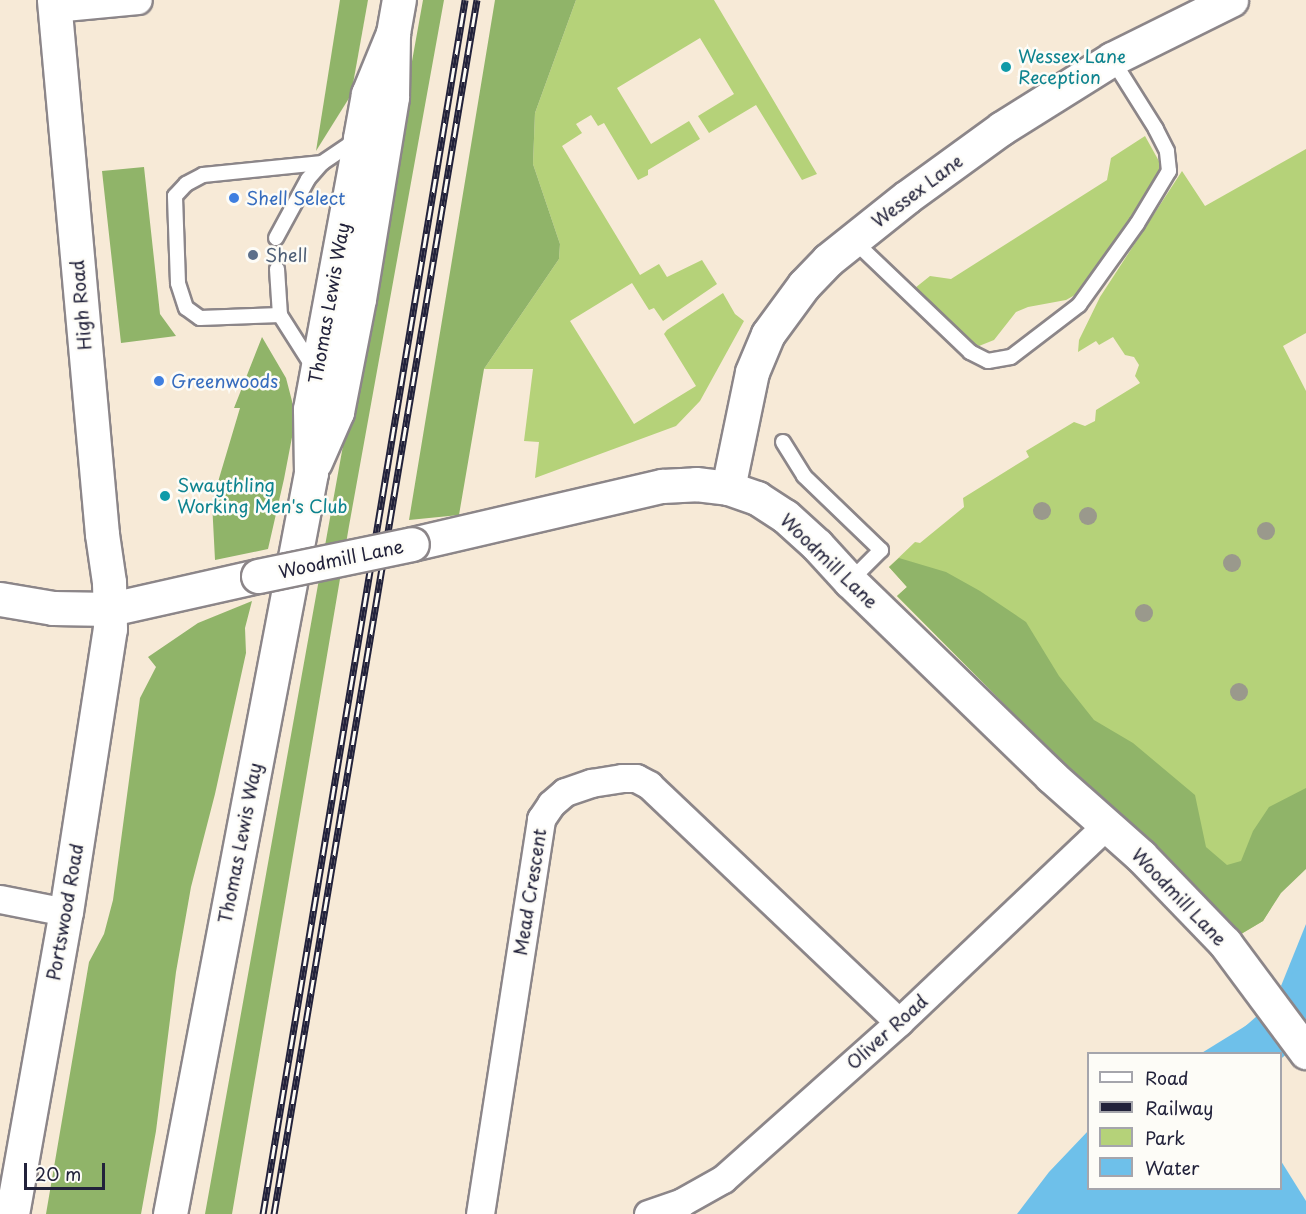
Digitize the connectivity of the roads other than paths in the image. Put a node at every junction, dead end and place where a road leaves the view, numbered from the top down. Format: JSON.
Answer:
{"nodes":[{"id":1,"x":138,"y":0,"type":"edge"},
{"id":2,"x":399,"y":0,"type":"edge"},
{"id":3,"x":1231,"y":0,"type":"edge"},
{"id":4,"x":54,"y":4,"type":"edge"},
{"id":5,"x":393,"y":33,"type":"junction"},
{"id":6,"x":1112,"y":59,"type":"junction"},
{"id":7,"x":360,"y":138,"type":"junction"},
{"id":8,"x":322,"y":163,"type":"junction"},
{"id":9,"x":276,"y":238,"type":"dead end"},
{"id":10,"x":853,"y":240,"type":"junction"},
{"id":11,"x":277,"y":269,"type":"dead end"},
{"id":12,"x":280,"y":315,"type":"junction"},
{"id":13,"x":316,"y":371,"type":"junction"},
{"id":14,"x":783,"y":442,"type":"dead end"},
{"id":15,"x":311,"y":473,"type":"junction"},
{"id":16,"x":728,"y":488,"type":"junction"},
{"id":17,"x":850,"y":581,"type":"junction"},
{"id":18,"x":0,"y":599,"type":"edge"},
{"id":19,"x":111,"y":609,"type":"junction"},
{"id":20,"x":1108,"y":824,"type":"junction"},
{"id":21,"x":0,"y":899,"type":"edge"},
{"id":22,"x":66,"y":912,"type":"junction"},
{"id":23,"x":899,"y":1022,"type":"junction"},
{"id":24,"x":1306,"y":1052,"type":"edge"},
{"id":25,"x":12,"y":1214,"type":"edge"},
{"id":26,"x":170,"y":1214,"type":"edge"},
{"id":27,"x":480,"y":1214,"type":"edge"},
{"id":28,"x":648,"y":1214,"type":"edge"}],
"edges":[{"from":1,"to":4,"type":"street"},
{"from":2,"to":5,"type":"street","name":"Thomas Lewis Way"},
{"from":3,"to":6,"type":"street","name":"Wessex Lane"},
{"from":4,"to":19,"type":"street","name":"High Road"},
{"from":5,"to":7,"type":"street","name":"Thomas Lewis Way"},
{"from":5,"to":15,"type":"street","name":"Thomas Lewis Way"},
{"from":6,"to":10,"type":"street","name":"Wessex Lane"},
{"from":6,"to":10,"type":"lane"},
{"from":7,"to":8,"type":"lane"},
{"from":7,"to":13,"type":"street","name":"Thomas Lewis Way"},
{"from":8,"to":9,"type":"lane"},
{"from":8,"to":12,"type":"lane"},
{"from":10,"to":16,"type":"street","name":"Wessex Lane"},
{"from":11,"to":12,"type":"lane"},
{"from":12,"to":13,"type":"lane"},
{"from":13,"to":15,"type":"street","name":"Thomas Lewis Way"},
{"from":14,"to":17,"type":"lane"},
{"from":15,"to":26,"type":"street","name":"Thomas Lewis Way"},
{"from":16,"to":17,"type":"street","name":"Woodmill Lane"},
{"from":16,"to":19,"type":"street","name":"Woodmill Lane","bridge":true},
{"from":17,"to":20,"type":"street","name":"Woodmill Lane"},
{"from":18,"to":19,"type":"street","name":"Woodmill Lane"},
{"from":19,"to":22,"type":"street","name":"Portswood Road"},
{"from":20,"to":23,"type":"street","name":"Oliver Road"},
{"from":20,"to":24,"type":"street","name":"Woodmill Lane"},
{"from":21,"to":22,"type":"street"},
{"from":22,"to":25,"type":"street","name":"Portswood Road"},
{"from":23,"to":27,"type":"street","name":"Mead Crescent"},
{"from":23,"to":28,"type":"street","name":"Oliver Road"}]}
